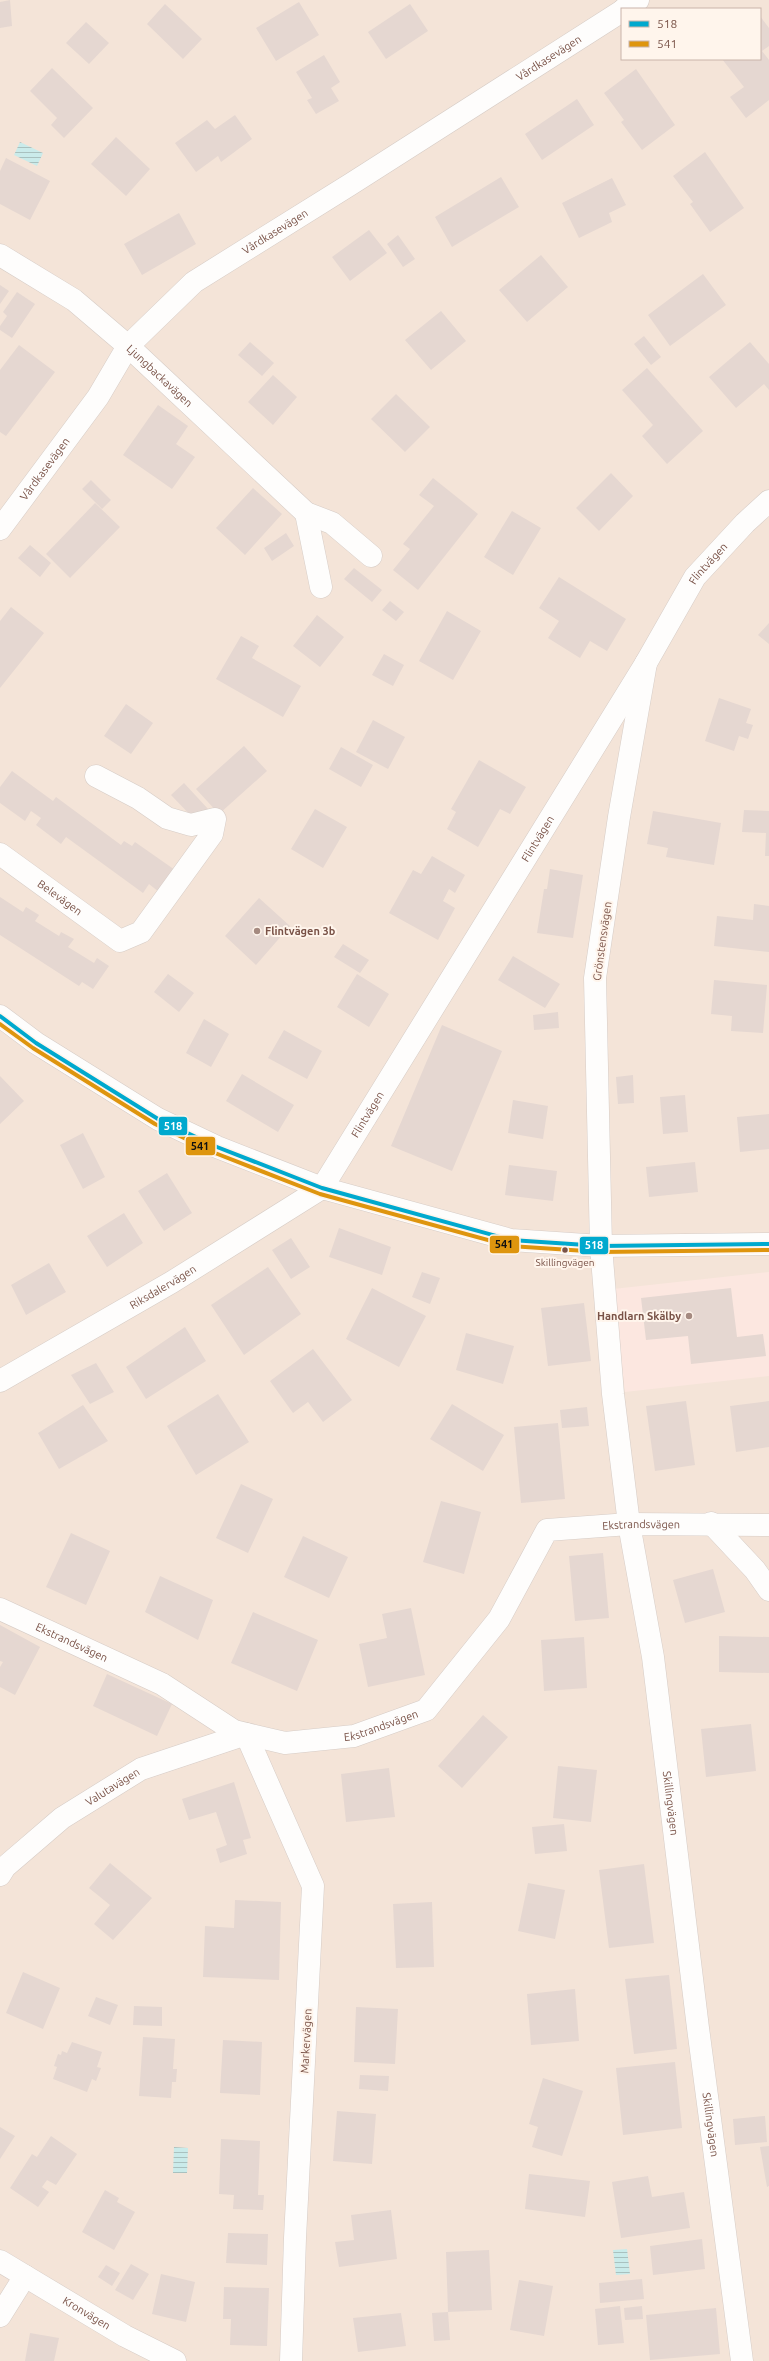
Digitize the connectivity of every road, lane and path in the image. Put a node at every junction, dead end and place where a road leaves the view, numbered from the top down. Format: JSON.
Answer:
{"nodes":[{"id":1,"x":638,"y":0,"type":"edge"},
{"id":2,"x":626,"y":8,"type":"edge"},
{"id":3,"x":621,"y":11,"type":"edge"},
{"id":4,"x":0,"y":255,"type":"edge"},
{"id":5,"x":128,"y":346,"type":"junction"},
{"id":6,"x":769,"y":501,"type":"edge"},
{"id":7,"x":306,"y":513,"type":"junction"},
{"id":8,"x":0,"y":529,"type":"edge"},
{"id":9,"x":292,"y":532,"type":"dead end"},
{"id":10,"x":371,"y":556,"type":"dead end"},
{"id":11,"x":321,"y":588,"type":"dead end"},
{"id":12,"x":646,"y":663,"type":"junction"},
{"id":13,"x":96,"y":776,"type":"dead end"},
{"id":14,"x":0,"y":854,"type":"edge"},
{"id":15,"x":0,"y":1016,"type":"edge"},
{"id":16,"x":322,"y":1188,"type":"junction"},
{"id":17,"x":769,"y":1244,"type":"edge"},
{"id":18,"x":601,"y":1246,"type":"junction"},
{"id":19,"x":0,"y":1381,"type":"edge"},
{"id":20,"x":712,"y":1523,"type":"junction"},
{"id":21,"x":629,"y":1524,"type":"junction"},
{"id":22,"x":769,"y":1525,"type":"edge"},
{"id":23,"x":769,"y":1590,"type":"edge"},
{"id":24,"x":0,"y":1609,"type":"edge"},
{"id":25,"x":246,"y":1734,"type":"junction"},
{"id":26,"x":0,"y":1875,"type":"edge"},
{"id":27,"x":0,"y":2261,"type":"edge"},
{"id":28,"x":24,"y":2276,"type":"junction"},
{"id":29,"x":0,"y":2316,"type":"edge"},
{"id":30,"x":175,"y":2361,"type":"edge"},
{"id":31,"x":291,"y":2361,"type":"edge"},
{"id":32,"x":742,"y":2361,"type":"edge"}],
"edges":[{"from":1,"to":2,"type":"street","name":"Vårdkasevägen"},
{"from":3,"to":5,"type":"street","name":"Vårdkasevägen"},
{"from":4,"to":5,"type":"street","name":"Ljungbackavägen"},
{"from":5,"to":7,"type":"street","name":"Ljungbackavägen"},
{"from":5,"to":8,"type":"street","name":"Vårdkasevägen"},
{"from":6,"to":12,"type":"street","name":"Flintvägen"},
{"from":7,"to":9,"type":"street"},
{"from":7,"to":10,"type":"street"},
{"from":7,"to":11,"type":"street"},
{"from":12,"to":16,"type":"street","name":"Flintvägen"},
{"from":12,"to":18,"type":"street","name":"Grönstensvägen"},
{"from":13,"to":14,"type":"street","name":"Belevägen"},
{"from":15,"to":16,"type":"street"},
{"from":16,"to":18,"type":"street"},
{"from":16,"to":19,"type":"street","name":"Riksdalervägen"},
{"from":17,"to":18,"type":"street"},
{"from":18,"to":21,"type":"street","name":"Skillingvägen"},
{"from":20,"to":21,"type":"street","name":"Ekstrandsvägen"},
{"from":20,"to":22,"type":"street","name":"Ekstrandsvägen"},
{"from":20,"to":23,"type":"street"},
{"from":21,"to":25,"type":"street","name":"Ekstrandsvägen"},
{"from":21,"to":32,"type":"street","name":"Skillingvägen"},
{"from":24,"to":25,"type":"street","name":"Ekstrandsvägen"},
{"from":25,"to":26,"type":"street","name":"Valutavägen"},
{"from":25,"to":31,"type":"street","name":"Markervägen"},
{"from":27,"to":28,"type":"street","name":"Kronvägen"},
{"from":28,"to":29,"type":"street"},
{"from":28,"to":30,"type":"street","name":"Kronvägen"}]}
